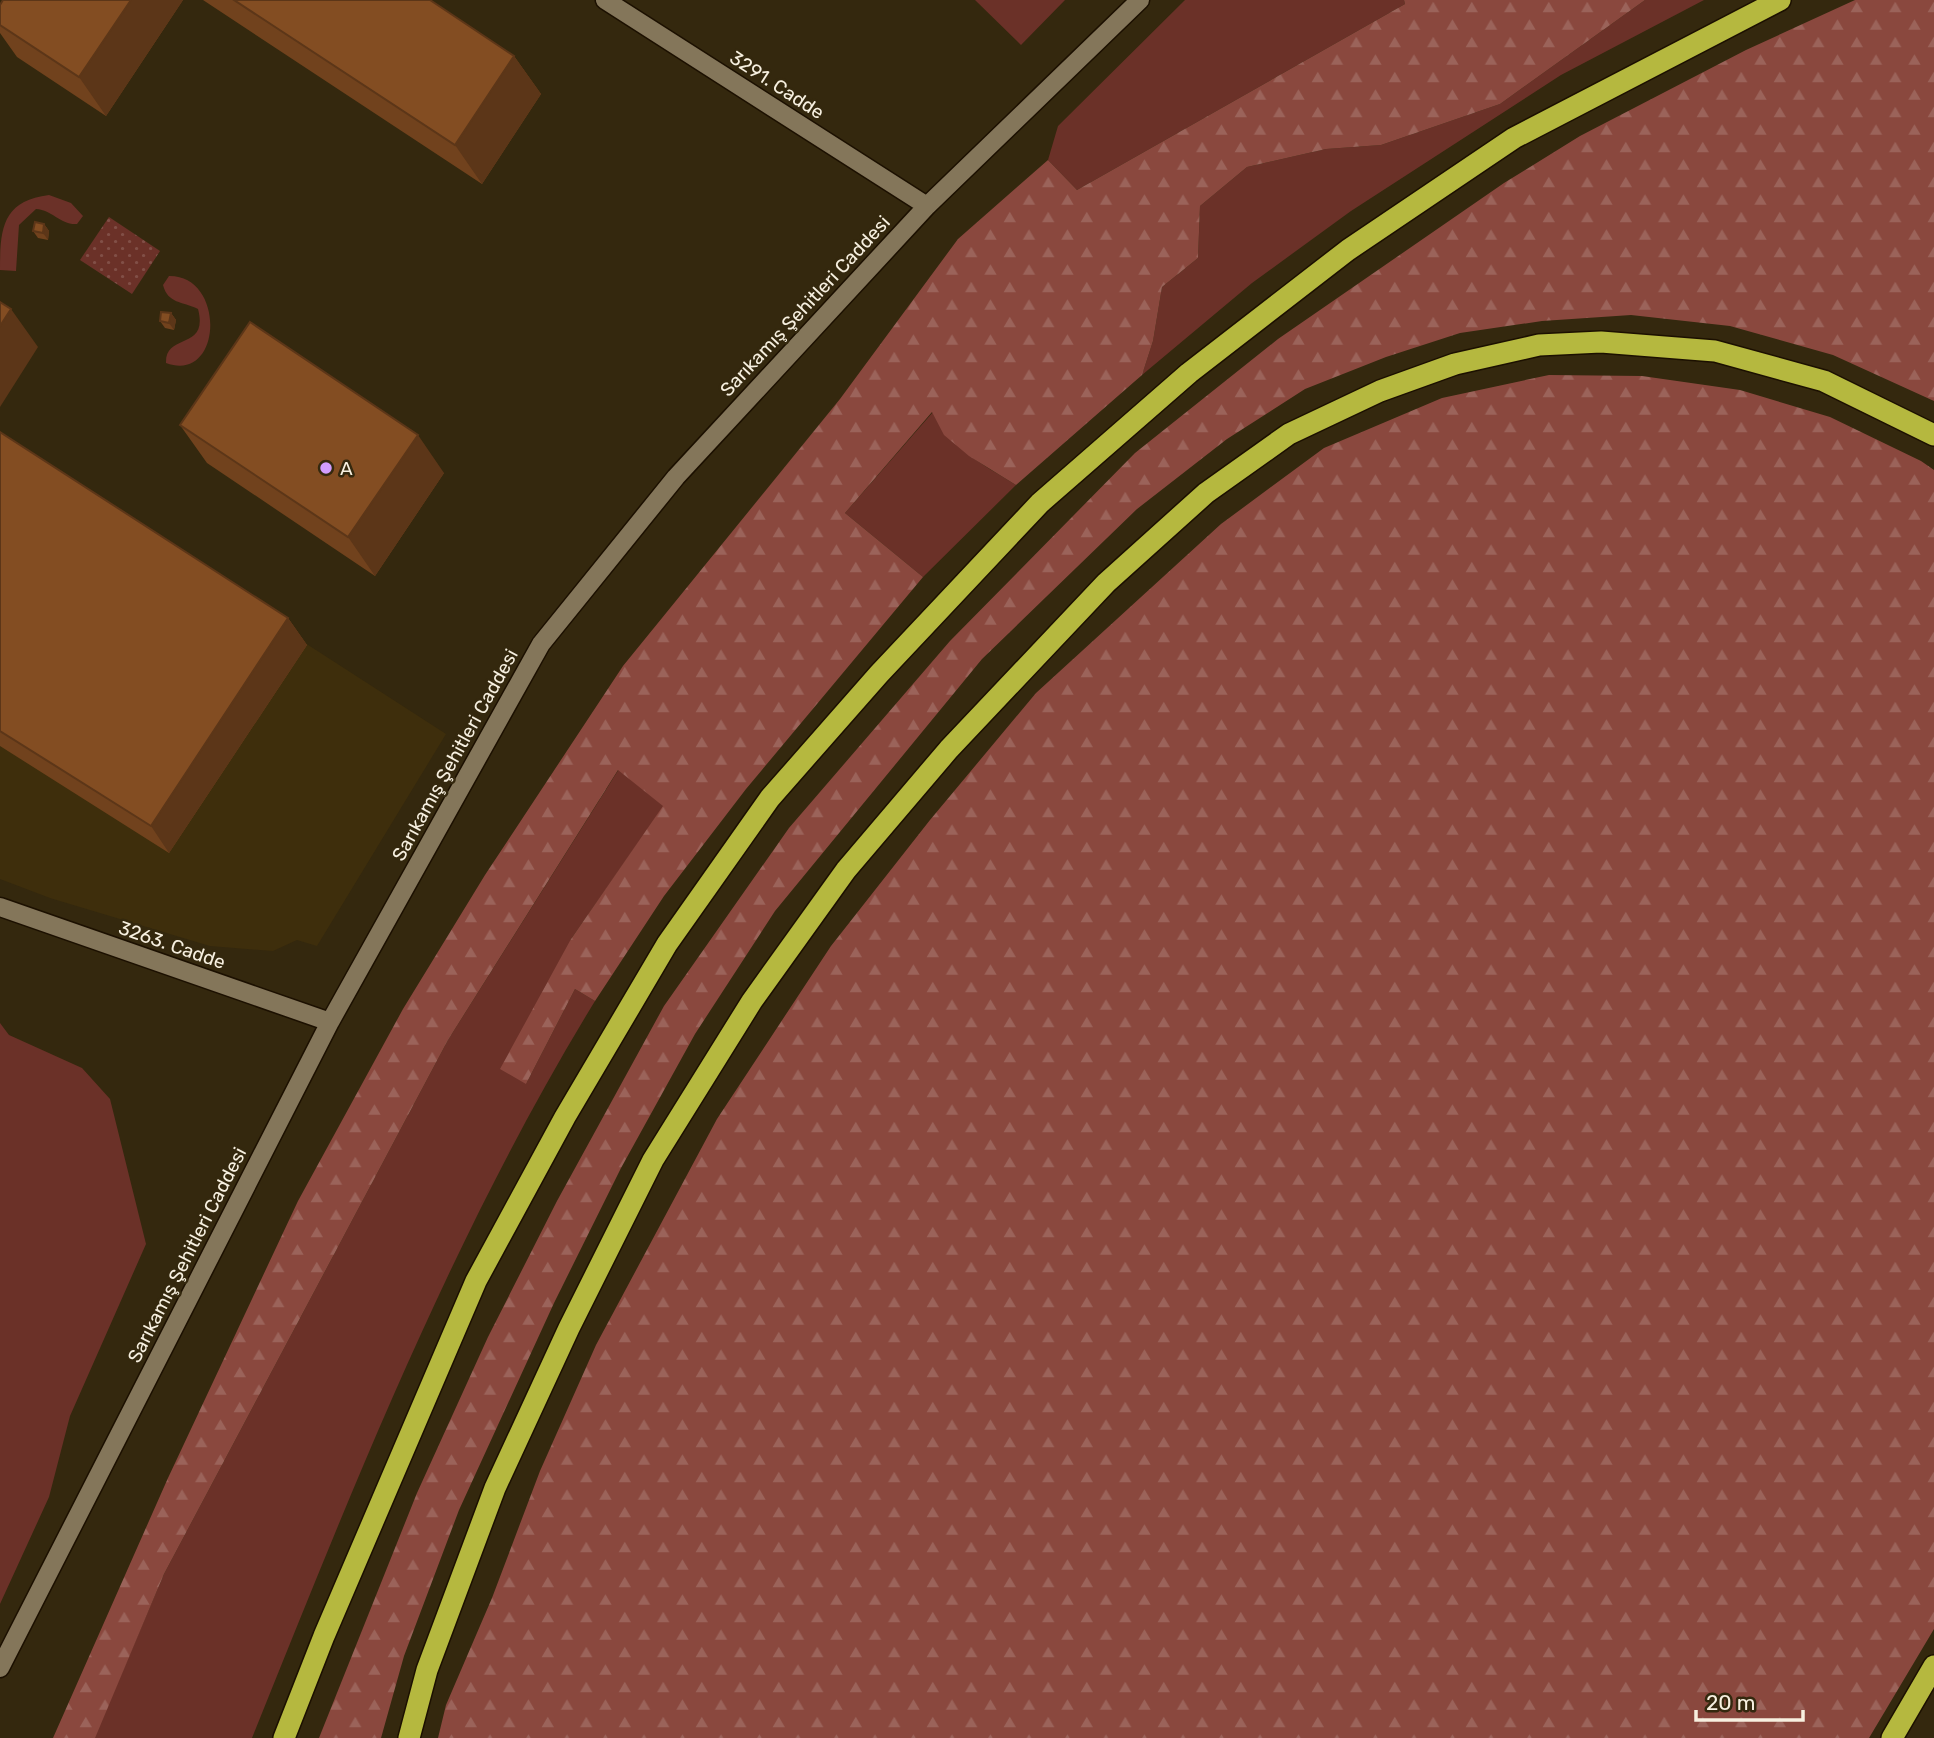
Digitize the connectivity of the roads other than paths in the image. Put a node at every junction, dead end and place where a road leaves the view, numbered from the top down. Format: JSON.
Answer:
{"nodes":[{"id":1,"x":1140,"y":0,"type":"edge"},
{"id":2,"x":1780,"y":0,"type":"edge"},
{"id":3,"x":613,"y":3,"type":"edge"},
{"id":4,"x":927,"y":206,"type":"junction"},
{"id":5,"x":1934,"y":435,"type":"edge"},
{"id":6,"x":0,"y":907,"type":"edge"},
{"id":7,"x":330,"y":1023,"type":"junction"},
{"id":8,"x":1934,"y":1666,"type":"edge"},
{"id":9,"x":0,"y":1668,"type":"edge"},
{"id":10,"x":284,"y":1738,"type":"edge"},
{"id":11,"x":409,"y":1738,"type":"edge"},
{"id":12,"x":1892,"y":1738,"type":"edge"}],
"edges":[{"from":1,"to":4,"type":"street","name":"Sarıkamış Şehitleri Caddesi"},
{"from":2,"to":10,"type":"highway"},
{"from":3,"to":4,"type":"street","name":"3291. Cadde"},
{"from":4,"to":7,"type":"street","name":"Sarıkamış Şehitleri Caddesi"},
{"from":5,"to":11,"type":"highway"},
{"from":6,"to":7,"type":"street","name":"3263. Cadde"},
{"from":7,"to":9,"type":"street","name":"Sarıkamış Şehitleri Caddesi"},
{"from":8,"to":12,"type":"highway"}]}
